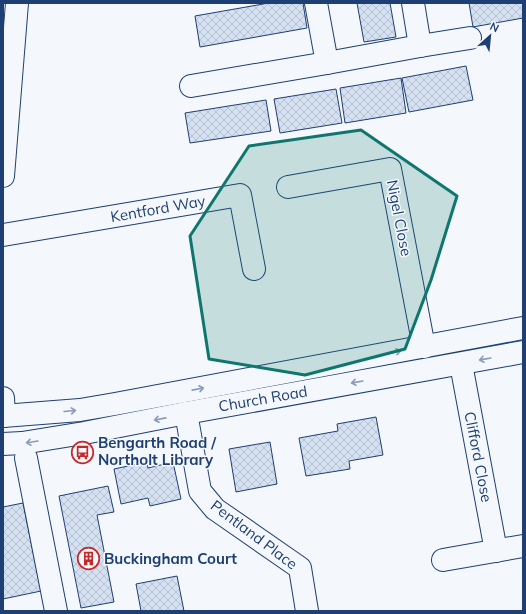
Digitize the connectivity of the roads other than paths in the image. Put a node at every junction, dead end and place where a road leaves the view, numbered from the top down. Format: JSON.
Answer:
{"nodes":[{"id":1,"x":17,"y":3,"type":"edge"},
{"id":2,"x":316,"y":3,"type":"edge"},
{"id":3,"x":413,"y":3,"type":"edge"},
{"id":4,"x":470,"y":38,"type":"dead end"},
{"id":5,"x":420,"y":46,"type":"junction"},
{"id":6,"x":327,"y":63,"type":"junction"},
{"id":7,"x":191,"y":86,"type":"dead end"},
{"id":8,"x":3,"y":176,"type":"edge"},
{"id":9,"x":288,"y":187,"type":"dead end"},
{"id":10,"x":3,"y":235,"type":"edge"},
{"id":11,"x":254,"y":269,"type":"dead end"},
{"id":12,"x":523,"y":328,"type":"edge"},
{"id":13,"x":424,"y":347,"type":"junction"},
{"id":14,"x":523,"y":352,"type":"edge"},
{"id":15,"x":461,"y":364,"type":"junction"},
{"id":16,"x":3,"y":410,"type":"edge"},
{"id":17,"x":186,"y":413,"type":"junction"},
{"id":18,"x":3,"y":444,"type":"edge"},
{"id":19,"x":26,"y":458,"type":"dead end"},
{"id":20,"x":523,"y":546,"type":"edge"},
{"id":21,"x":496,"y":551,"type":"junction"},
{"id":22,"x":443,"y":560,"type":"dead end"},
{"id":23,"x":56,"y":611,"type":"edge"},
{"id":24,"x":307,"y":611,"type":"edge"}],
"edges":[{"from":1,"to":8,"type":"main road"},
{"from":2,"to":6,"type":"main road"},
{"from":3,"to":5,"type":"main road"},
{"from":4,"to":5,"type":"main road"},
{"from":5,"to":6,"type":"main road"},
{"from":6,"to":7,"type":"main road"},
{"from":9,"to":13,"type":"main road","name":"Nigel Close"},
{"from":10,"to":11,"type":"main road","name":"Kentford Way"},
{"from":12,"to":13,"type":"main road","name":"Church Road"},
{"from":16,"to":13,"type":"main road","name":"Church Road","one_way":true},
{"from":14,"to":15,"type":"main road","name":"Church Road","one_way":true},
{"from":15,"to":17,"type":"main road","name":"Church Road","one_way":true},
{"from":15,"to":21,"type":"main road","name":"Clifford Close"},
{"from":17,"to":18,"type":"main road","name":"Church Road","one_way":true},
{"from":17,"to":24,"type":"main road","name":"Pentland Place"},
{"from":19,"to":23,"type":"main road"},
{"from":20,"to":21,"type":"main road"},
{"from":21,"to":22,"type":"main road"}]}
